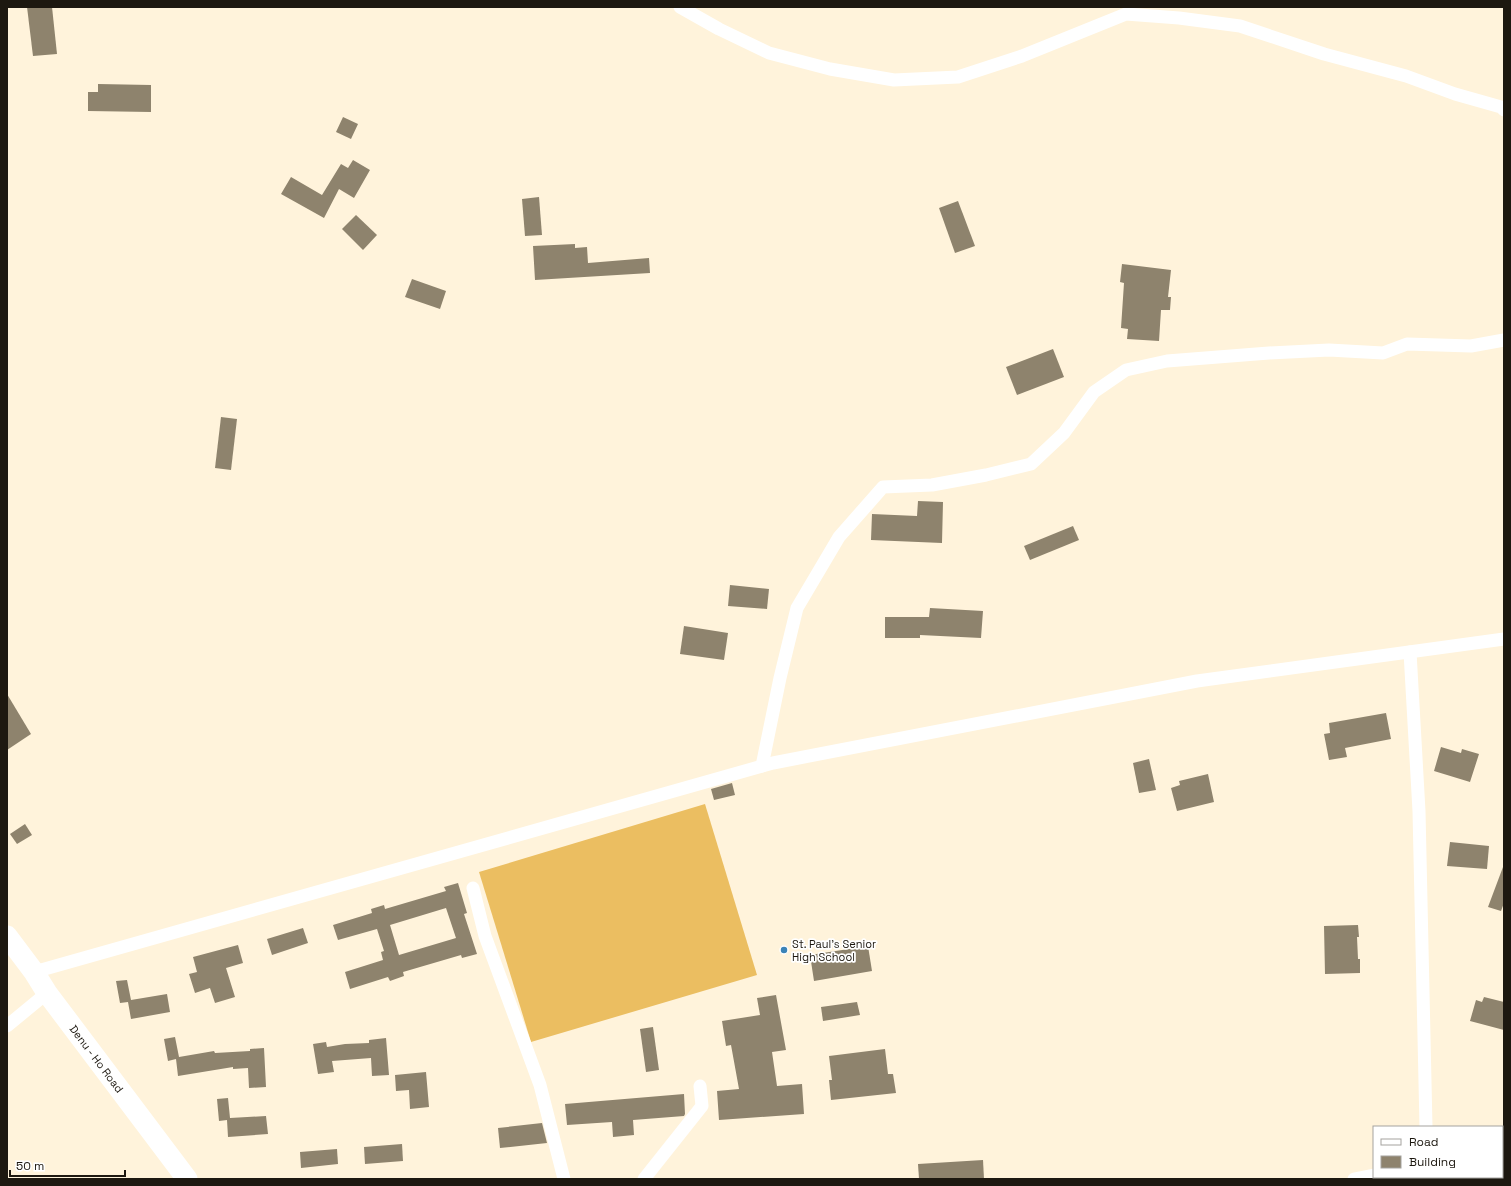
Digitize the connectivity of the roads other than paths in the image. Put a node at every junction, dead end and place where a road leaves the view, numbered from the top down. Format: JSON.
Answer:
{"nodes":[{"id":1,"x":680,"y":7,"type":"edge"},
{"id":2,"x":1125,"y":10,"type":"edge"},
{"id":3,"x":1504,"y":110,"type":"edge"},
{"id":4,"x":1504,"y":340,"type":"edge"},
{"id":5,"x":1504,"y":639,"type":"edge"},
{"id":6,"x":1410,"y":652,"type":"junction"},
{"id":7,"x":762,"y":766,"type":"junction"},
{"id":8,"x":473,"y":888,"type":"dead end"},
{"id":9,"x":7,"y":936,"type":"edge"},
{"id":10,"x":34,"y":972,"type":"junction"},
{"id":11,"x":47,"y":993,"type":"junction"},
{"id":12,"x":7,"y":1026,"type":"edge"},
{"id":13,"x":700,"y":1086,"type":"dead end"},
{"id":14,"x":1426,"y":1126,"type":"edge"},
{"id":15,"x":1373,"y":1175,"type":"edge"},
{"id":16,"x":187,"y":1179,"type":"edge"},
{"id":17,"x":564,"y":1179,"type":"edge"},
{"id":18,"x":644,"y":1179,"type":"edge"},
{"id":19,"x":1354,"y":1179,"type":"edge"}],
"edges":[{"from":1,"to":2,"type":"street"},
{"from":2,"to":3,"type":"street"},
{"from":4,"to":7,"type":"street"},
{"from":5,"to":6,"type":"street"},
{"from":6,"to":7,"type":"street"},
{"from":6,"to":14,"type":"street"},
{"from":7,"to":10,"type":"street"},
{"from":8,"to":17,"type":"street"},
{"from":9,"to":10,"type":"main road","name":"Denu - Ho Road"},
{"from":10,"to":11,"type":"main road","name":"Denu - Ho Road"},
{"from":11,"to":12,"type":"street"},
{"from":11,"to":16,"type":"main road","name":"Denu - Ho Road"},
{"from":13,"to":18,"type":"street"},
{"from":15,"to":19,"type":"street"}]}
